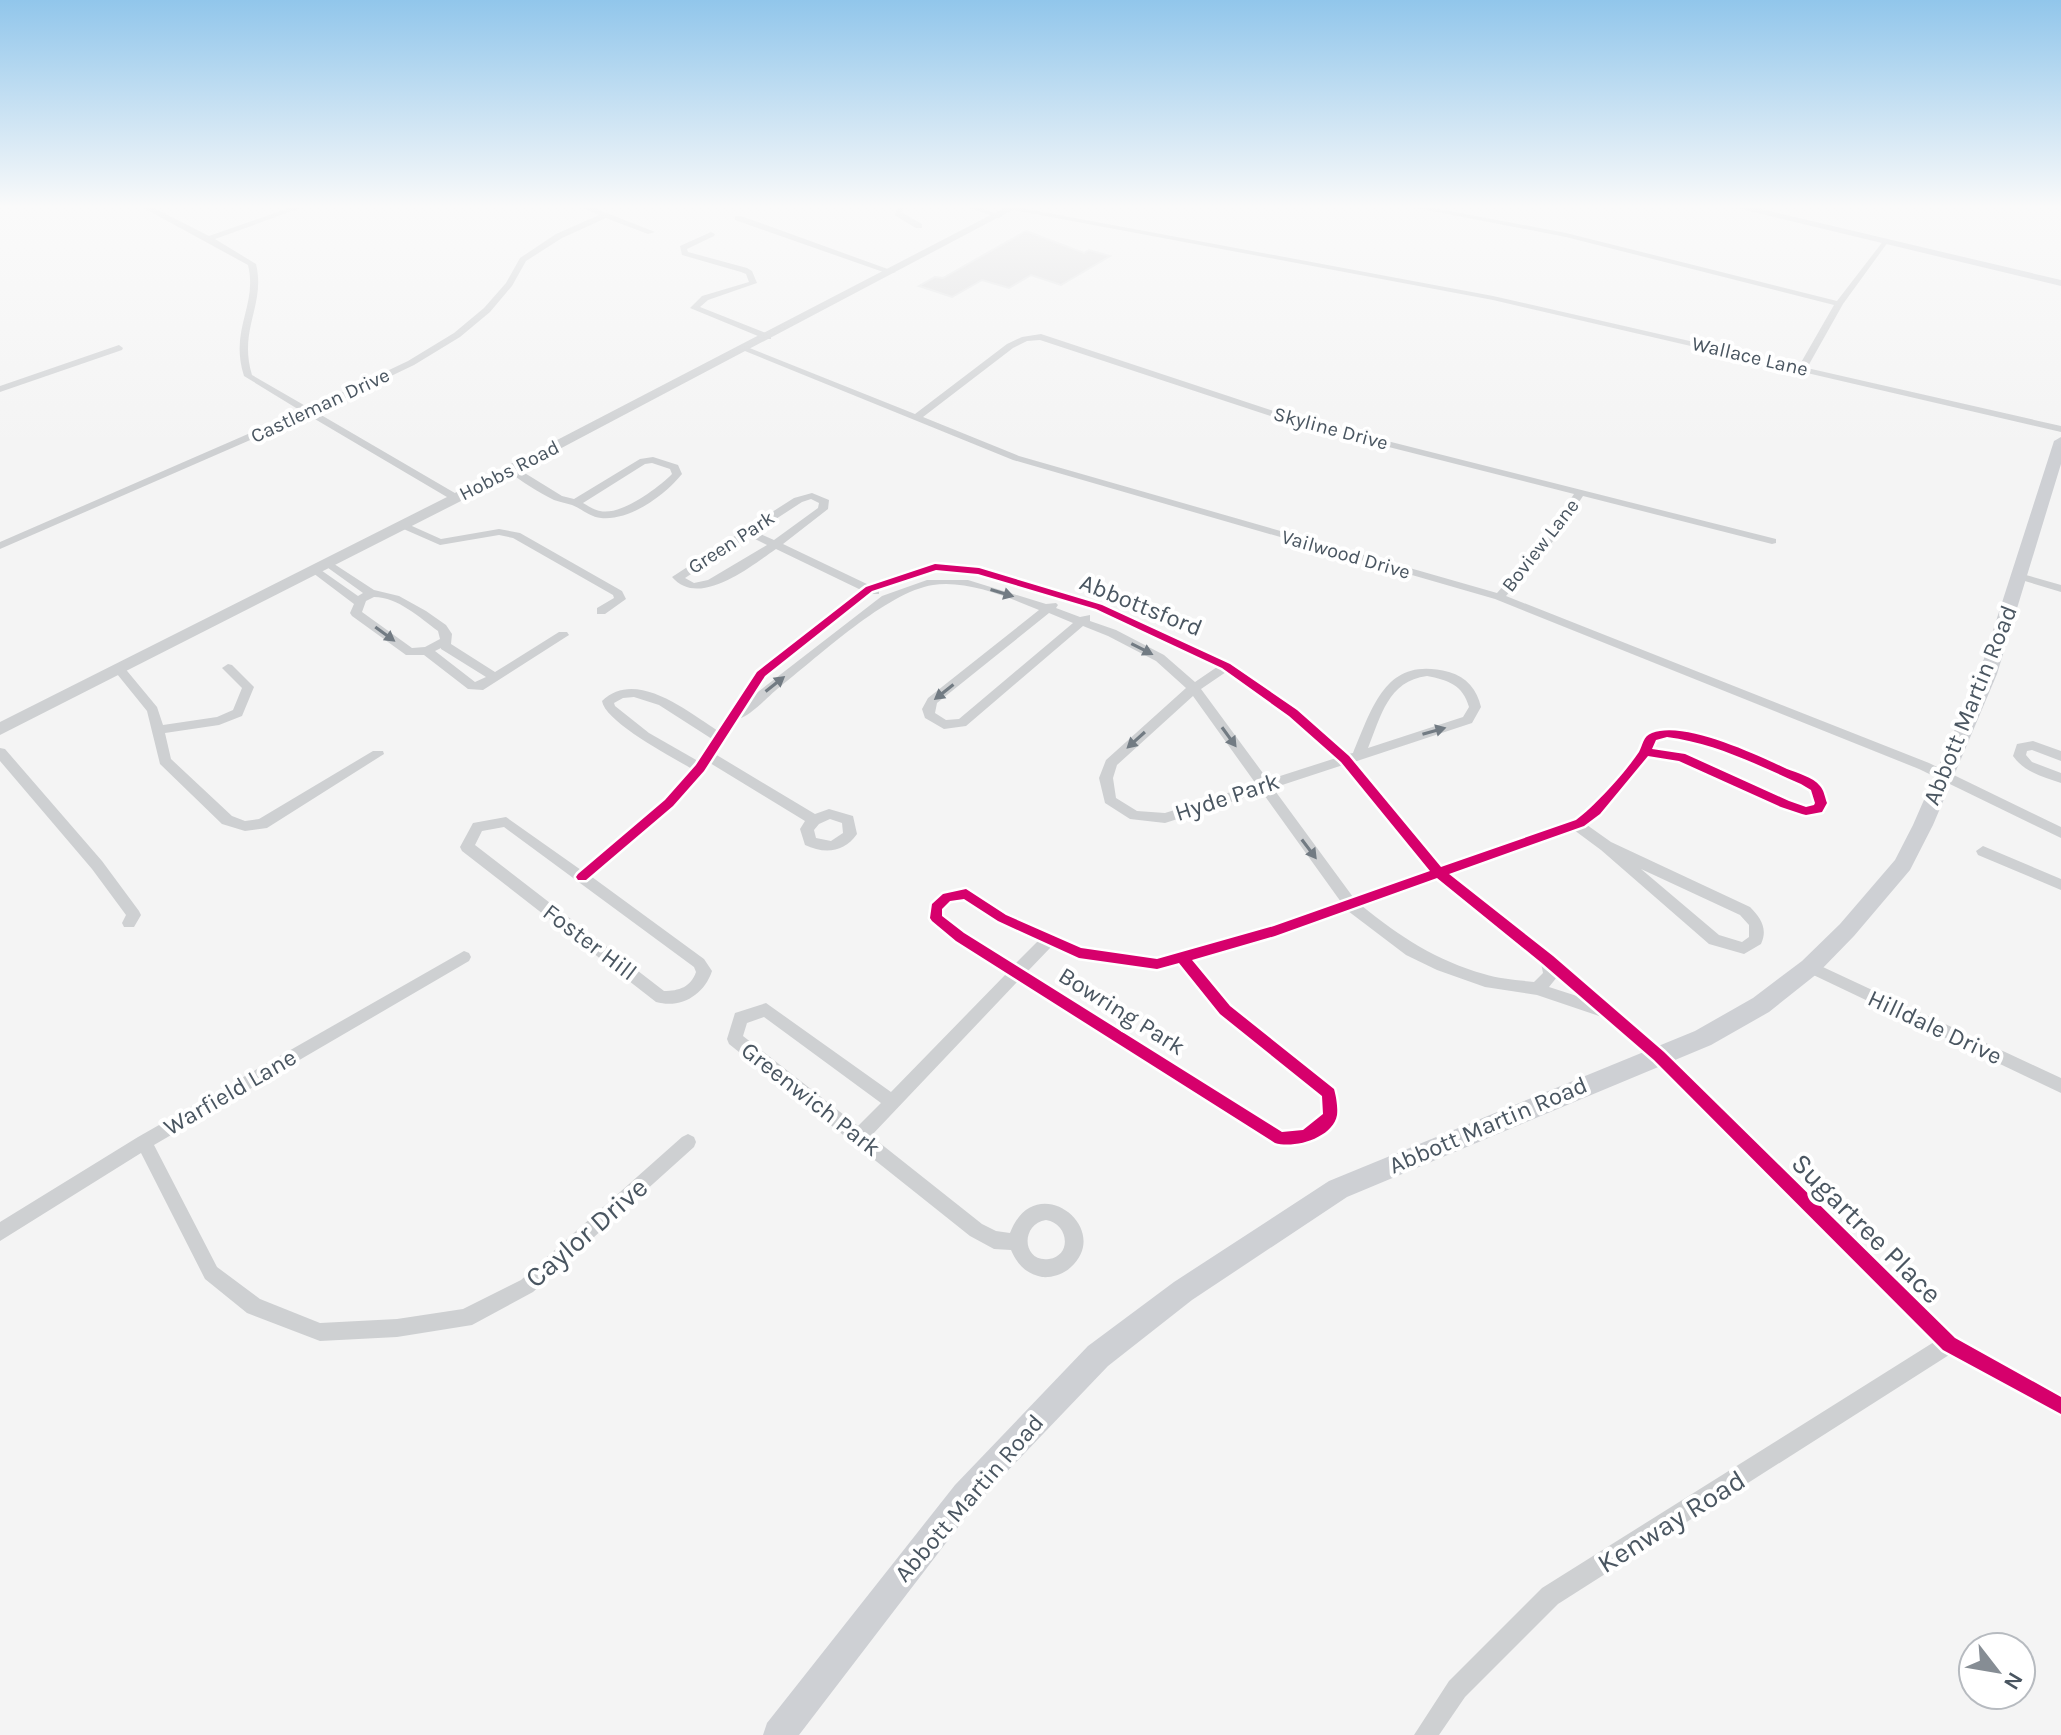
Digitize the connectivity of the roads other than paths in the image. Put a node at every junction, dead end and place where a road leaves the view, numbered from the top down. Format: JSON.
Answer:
{"nodes":[{"id":1,"x":256,"y":287,"type":"edge"},
{"id":2,"x":506,"y":287,"type":"edge"},
{"id":3,"x":740,"y":287,"type":"edge"},
{"id":4,"x":863,"y":287,"type":"edge"},
{"id":5,"x":1435,"y":287,"type":"edge"},
{"id":6,"x":1772,"y":287,"type":"edge"},
{"id":7,"x":1851,"y":287,"type":"edge"},
{"id":8,"x":1839,"y":304,"type":"junction"},
{"id":9,"x":768,"y":337,"type":"junction"},
{"id":10,"x":119,"y":348,"type":"dead end"},
{"id":11,"x":744,"y":349,"type":"junction"},
{"id":12,"x":1802,"y":368,"type":"junction"},
{"id":13,"x":0,"y":389,"type":"edge"},
{"id":14,"x":310,"y":411,"type":"junction"},
{"id":15,"x":916,"y":418,"type":"junction"},
{"id":16,"x":2061,"y":429,"type":"edge"},
{"id":17,"x":2061,"y":441,"type":"edge"},
{"id":18,"x":511,"y":469,"type":"junction"},
{"id":19,"x":1581,"y":492,"type":"junction"},
{"id":20,"x":456,"y":498,"type":"junction"},
{"id":21,"x":575,"y":503,"type":"junction"},
{"id":22,"x":403,"y":525,"type":"junction"},
{"id":23,"x":746,"y":531,"type":"junction"},
{"id":24,"x":1772,"y":541,"type":"dead end"},
{"id":25,"x":775,"y":544,"type":"junction"},
{"id":26,"x":0,"y":546,"type":"edge"},
{"id":27,"x":328,"y":563,"type":"junction"},
{"id":28,"x":314,"y":570,"type":"junction"},
{"id":29,"x":2019,"y":576,"type":"junction"},
{"id":30,"x":869,"y":589,"type":"junction"},
{"id":31,"x":2061,"y":589,"type":"edge"},
{"id":32,"x":372,"y":594,"type":"junction"},
{"id":33,"x":1061,"y":597,"type":"junction"},
{"id":34,"x":1499,"y":597,"type":"junction"},
{"id":35,"x":886,"y":598,"type":"junction"},
{"id":36,"x":359,"y":602,"type":"junction"},
{"id":37,"x":1099,"y":607,"type":"junction"},
{"id":38,"x":1049,"y":609,"type":"junction"},
{"id":39,"x":601,"y":611,"type":"dead end"},
{"id":40,"x":1082,"y":622,"type":"junction"},
{"id":41,"x":563,"y":635,"type":"dead end"},
{"id":42,"x":445,"y":641,"type":"junction"},
{"id":43,"x":427,"y":651,"type":"junction"},
{"id":44,"x":1226,"y":666,"type":"junction"},
{"id":45,"x":228,"y":668,"type":"dead end"},
{"id":46,"x":119,"y":669,"type":"junction"},
{"id":47,"x":494,"y":677,"type":"junction"},
{"id":48,"x":1194,"y":688,"type":"junction"},
{"id":49,"x":0,"y":729,"type":"edge"},
{"id":50,"x":159,"y":730,"type":"junction"},
{"id":51,"x":1684,"y":735,"type":"junction"},
{"id":52,"x":718,"y":737,"type":"junction"},
{"id":53,"x":0,"y":752,"type":"edge"},
{"id":54,"x":1645,"y":752,"type":"junction"},
{"id":55,"x":378,"y":754,"type":"dead end"},
{"id":56,"x":1359,"y":754,"type":"junction"},
{"id":57,"x":2061,"y":756,"type":"edge"},
{"id":58,"x":1681,"y":757,"type":"junction"},
{"id":59,"x":1345,"y":759,"type":"junction"},
{"id":60,"x":705,"y":763,"type":"junction"},
{"id":61,"x":1943,"y":776,"type":"junction"},
{"id":62,"x":2061,"y":778,"type":"edge"},
{"id":63,"x":1264,"y":786,"type":"junction"},
{"id":64,"x":814,"y":820,"type":"dead end"},
{"id":65,"x":1575,"y":824,"type":"junction"},
{"id":66,"x":2061,"y":833,"type":"edge"},
{"id":67,"x":1606,"y":846,"type":"junction"},
{"id":68,"x":1983,"y":851,"type":"dead end"},
{"id":69,"x":1438,"y":872,"type":"junction"},
{"id":70,"x":582,"y":877,"type":"junction"},
{"id":71,"x":2061,"y":885,"type":"edge"},
{"id":72,"x":1351,"y":905,"type":"junction"},
{"id":73,"x":129,"y":923,"type":"dead end"},
{"id":74,"x":1050,"y":938,"type":"junction"},
{"id":75,"x":464,"y":957,"type":"dead end"},
{"id":76,"x":1182,"y":957,"type":"junction"},
{"id":77,"x":1548,"y":960,"type":"junction"},
{"id":78,"x":1810,"y":967,"type":"junction"},
{"id":79,"x":1018,"y":971,"type":"junction"},
{"id":80,"x":1537,"y":989,"type":"junction"},
{"id":81,"x":1612,"y":1014,"type":"junction"},
{"id":82,"x":1659,"y":1056,"type":"junction"},
{"id":83,"x":2061,"y":1086,"type":"edge"},
{"id":84,"x":893,"y":1103,"type":"junction"},
{"id":85,"x":859,"y":1137,"type":"junction"},
{"id":86,"x":144,"y":1142,"type":"junction"},
{"id":87,"x":688,"y":1142,"type":"dead end"},
{"id":88,"x":0,"y":1232,"type":"edge"},
{"id":89,"x":1018,"y":1242,"type":"dead end"},
{"id":90,"x":1949,"y":1344,"type":"junction"},
{"id":91,"x":2061,"y":1406,"type":"edge"},
{"id":92,"x":779,"y":1735,"type":"edge"},
{"id":93,"x":1425,"y":1735,"type":"edge"}],
"edges":[{"from":1,"to":14,"type":"street"},
{"from":2,"to":14,"type":"street","name":"Castleman Drive"},
{"from":3,"to":9,"type":"street"},
{"from":4,"to":9,"type":"street","name":"Hobbs Road"},
{"from":5,"to":12,"type":"street","name":"Wallace Lane"},
{"from":6,"to":8,"type":"street"},
{"from":7,"to":8,"type":"street"},
{"from":8,"to":12,"type":"street"},
{"from":9,"to":11,"type":"street","name":"Hobbs Road"},
{"from":10,"to":13,"type":"street"},
{"from":11,"to":15,"type":"street","name":"Vailwood Drive"},
{"from":11,"to":18,"type":"street","name":"Hobbs Road"},
{"from":12,"to":16,"type":"street","name":"Wallace Lane"},
{"from":14,"to":20,"type":"street"},
{"from":14,"to":26,"type":"street","name":"Castleman Drive"},
{"from":15,"to":19,"type":"street","name":"Skyline Drive"},
{"from":15,"to":34,"type":"street","name":"Vailwood Drive"},
{"from":17,"to":29,"type":"main road","name":"Abbott Martin Road"},
{"from":18,"to":20,"type":"street","name":"Hobbs Road"},
{"from":18,"to":21,"type":"street"},
{"from":19,"to":24,"type":"street","name":"Skyline Drive"},
{"from":19,"to":34,"type":"street","name":"Boview Lane"},
{"from":20,"to":22,"type":"street","name":"Hobbs Road"},
{"from":21,"to":21,"type":"street"},
{"from":22,"to":27,"type":"street","name":"Hobbs Road"},
{"from":22,"to":39,"type":"street"},
{"from":23,"to":25,"type":"street"},
{"from":23,"to":25,"type":"street","name":"Green Park"},
{"from":23,"to":25,"type":"street","name":"Green Park"},
{"from":25,"to":30,"type":"street"},
{"from":27,"to":28,"type":"street","name":"Hobbs Road"},
{"from":27,"to":32,"type":"street"},
{"from":28,"to":36,"type":"street"},
{"from":28,"to":46,"type":"street","name":"Hobbs Road"},
{"from":29,"to":31,"type":"street"},
{"from":29,"to":61,"type":"main road","name":"Abbott Martin Road"},
{"from":30,"to":33,"type":"street","name":"Abbottsford"},
{"from":30,"to":35,"type":"street"},
{"from":30,"to":52,"type":"street","name":"Abbottsford"},
{"from":32,"to":36,"type":"street"},
{"from":32,"to":42,"type":"street"},
{"from":33,"to":37,"type":"street","name":"Abbottsford"},
{"from":33,"to":38,"type":"street"},
{"from":34,"to":61,"type":"street","name":"Vailwood Drive"},
{"from":35,"to":38,"type":"street","name":"Abbottsford","one_way":true},
{"from":52,"to":35,"type":"street","name":"Abbottsford","one_way":true},
{"from":36,"to":43,"type":"street","one_way":true},
{"from":37,"to":40,"type":"street"},
{"from":37,"to":44,"type":"street","name":"Abbottsford"},
{"from":38,"to":40,"type":"street","name":"Abbottsford"},
{"from":38,"to":40,"type":"street","one_way":true},
{"from":40,"to":48,"type":"street","name":"Abbottsford","one_way":true},
{"from":41,"to":47,"type":"street"},
{"from":42,"to":43,"type":"street"},
{"from":42,"to":47,"type":"street"},
{"from":43,"to":47,"type":"street"},
{"from":44,"to":48,"type":"street","name":"Hyde Park"},
{"from":44,"to":59,"type":"street","name":"Abbottsford"},
{"from":45,"to":50,"type":"street"},
{"from":46,"to":49,"type":"street","name":"Hobbs Road"},
{"from":46,"to":50,"type":"street"},
{"from":48,"to":63,"type":"street","name":"Abbottsford","one_way":true},
{"from":48,"to":63,"type":"street","name":"Hyde Park","one_way":true},
{"from":50,"to":55,"type":"street"},
{"from":51,"to":54,"type":"street"},
{"from":51,"to":58,"type":"street"},
{"from":51,"to":58,"type":"street"},
{"from":52,"to":60,"type":"street","name":"Abbottsford"},
{"from":52,"to":60,"type":"street"},
{"from":53,"to":73,"type":"street"},
{"from":54,"to":58,"type":"street"},
{"from":54,"to":65,"type":"street","name":"Bowring Park"},
{"from":56,"to":56,"type":"street","name":"Hyde Park","one_way":true},
{"from":56,"to":59,"type":"street","name":"Hyde Park"},
{"from":57,"to":62,"type":"street"},
{"from":59,"to":63,"type":"street","name":"Hyde Park"},
{"from":59,"to":69,"type":"street","name":"Abbottsford"},
{"from":60,"to":64,"type":"street"},
{"from":60,"to":70,"type":"street","name":"Abbottsford"},
{"from":61,"to":66,"type":"street","name":"Vailwood Drive"},
{"from":61,"to":78,"type":"main road","name":"Abbott Martin Road"},
{"from":63,"to":72,"type":"street","name":"Abbottsford","one_way":true},
{"from":65,"to":67,"type":"street"},
{"from":65,"to":69,"type":"street","name":"Bowring Park"},
{"from":67,"to":67,"type":"street"},
{"from":68,"to":71,"type":"street"},
{"from":69,"to":72,"type":"street","name":"Bowring Park"},
{"from":69,"to":77,"type":"street","name":"Abbottsford"},
{"from":70,"to":70,"type":"street","name":"Foster Hill"},
{"from":72,"to":76,"type":"street","name":"Bowring Park"},
{"from":72,"to":80,"type":"street","name":"Abbottsford"},
{"from":74,"to":76,"type":"street","name":"Bowring Park"},
{"from":74,"to":79,"type":"street","name":"Bowring Park"},
{"from":74,"to":79,"type":"street","name":"Bowring Park"},
{"from":75,"to":86,"type":"street","name":"Warfield Lane"},
{"from":76,"to":79,"type":"street","name":"Bowring Park"},
{"from":77,"to":80,"type":"street"},
{"from":77,"to":81,"type":"street","name":"Abbottsford"},
{"from":78,"to":82,"type":"main road","name":"Abbott Martin Road"},
{"from":78,"to":83,"type":"street","name":"Hilldale Drive"},
{"from":79,"to":84,"type":"street","name":"Bowring Park"},
{"from":80,"to":81,"type":"street","name":"Abbottsford"},
{"from":81,"to":82,"type":"street","name":"Abbottsford"},
{"from":82,"to":90,"type":"street","name":"Sugartree Place"},
{"from":82,"to":92,"type":"main road","name":"Abbott Martin Road"},
{"from":84,"to":85,"type":"street","name":"Bowring Park"},
{"from":84,"to":85,"type":"street","name":"Greenwich Park"},
{"from":85,"to":89,"type":"street","name":"Greenwich Park"},
{"from":86,"to":87,"type":"street","name":"Caylor Drive"},
{"from":86,"to":88,"type":"street","name":"Warfield Lane"},
{"from":90,"to":91,"type":"street","name":"Sugartree Place"},
{"from":90,"to":93,"type":"street","name":"Kenway Road"}]}
